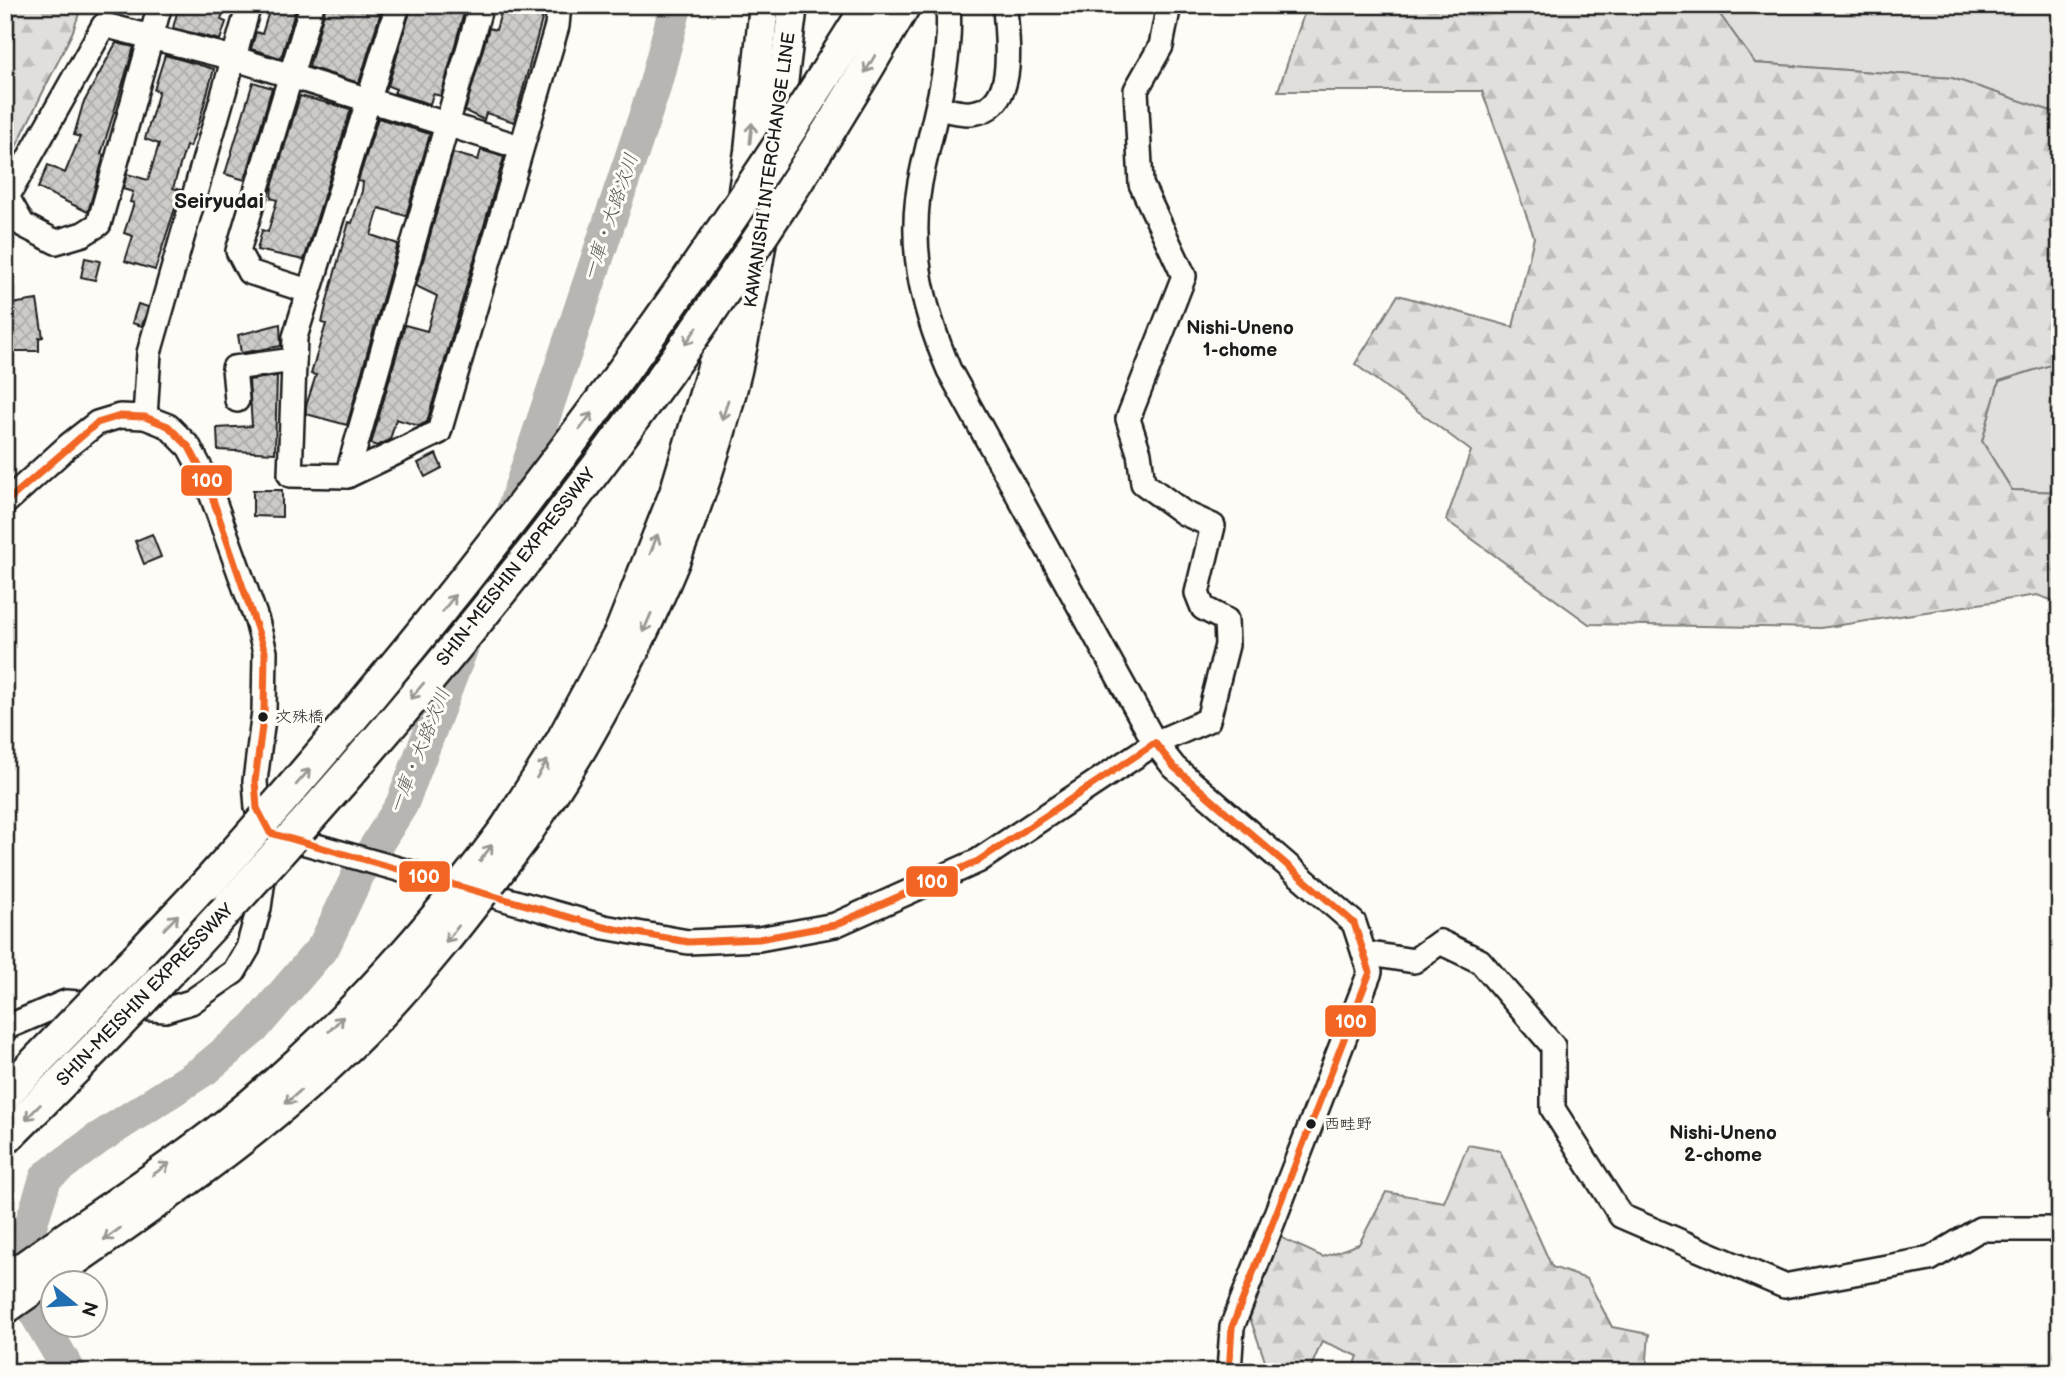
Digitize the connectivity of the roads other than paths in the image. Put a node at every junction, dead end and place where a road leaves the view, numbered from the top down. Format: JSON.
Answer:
{"nodes":[{"id":1,"x":160,"y":5,"type":"edge"},
{"id":2,"x":248,"y":5,"type":"edge"},
{"id":3,"x":312,"y":5,"type":"edge"},
{"id":4,"x":398,"y":5,"type":"edge"},
{"id":5,"x":481,"y":5,"type":"edge"},
{"id":6,"x":559,"y":5,"type":"edge"},
{"id":7,"x":764,"y":5,"type":"edge"},
{"id":8,"x":793,"y":5,"type":"edge"},
{"id":9,"x":869,"y":5,"type":"edge"},
{"id":10,"x":904,"y":5,"type":"edge"},
{"id":11,"x":948,"y":5,"type":"edge"},
{"id":12,"x":1005,"y":5,"type":"edge"},
{"id":13,"x":1168,"y":5,"type":"edge"},
{"id":14,"x":150,"y":38,"type":"junction"},
{"id":15,"x":233,"y":58,"type":"junction"},
{"id":16,"x":289,"y":75,"type":"junction"},
{"id":17,"x":369,"y":99,"type":"junction"},
{"id":18,"x":938,"y":108,"type":"junction"},
{"id":19,"x":447,"y":124,"type":"junction"},
{"id":20,"x":520,"y":147,"type":"junction"},
{"id":21,"x":308,"y":291,"type":"junction"},
{"id":22,"x":294,"y":360,"type":"junction"},
{"id":23,"x":237,"y":400,"type":"dead end"},
{"id":24,"x":145,"y":417,"type":"junction"},
{"id":25,"x":347,"y":476,"type":"junction"},
{"id":26,"x":5,"y":503,"type":"edge"},
{"id":27,"x":1154,"y":743,"type":"junction"},
{"id":28,"x":270,"y":832,"type":"junction"},
{"id":29,"x":514,"y":834,"type":"junction"},
{"id":30,"x":1364,"y":953,"type":"junction"},
{"id":31,"x":5,"y":1028,"type":"edge"},
{"id":32,"x":5,"y":1094,"type":"edge"},
{"id":33,"x":5,"y":1139,"type":"edge"},
{"id":34,"x":2060,"y":1229,"type":"edge"},
{"id":35,"x":5,"y":1279,"type":"edge"},
{"id":36,"x":5,"y":1310,"type":"edge"},
{"id":37,"x":1229,"y":1372,"type":"edge"}],
"edges":[{"from":1,"to":14,"type":"street"},
{"from":2,"to":15,"type":"street"},
{"from":3,"to":16,"type":"street"},
{"from":4,"to":17,"type":"street"},
{"from":5,"to":19,"type":"street"},
{"from":6,"to":20,"type":"street"},
{"from":29,"to":7,"type":"main road","name":"KAWANISHI INTERCHANGE LINE","one_way":true},
{"from":8,"to":29,"type":"main road","name":"KAWANISHI INTERCHANGE LINE","one_way":true},
{"from":32,"to":9,"type":"highway","name":"SHIN-MEISHIN EXPRESSWAY","one_way":true,"bridge":true},
{"from":10,"to":33,"type":"highway","name":"SHIN-MEISHIN EXPRESSWAY","one_way":true,"bridge":true},
{"from":11,"to":18,"type":"street"},
{"from":12,"to":18,"type":"street"},
{"from":13,"to":27,"type":"street"},
{"from":14,"to":14,"type":"street"},
{"from":14,"to":15,"type":"street"},
{"from":15,"to":16,"type":"street"},
{"from":15,"to":24,"type":"street"},
{"from":16,"to":17,"type":"street"},
{"from":16,"to":21,"type":"street"},
{"from":17,"to":19,"type":"street"},
{"from":17,"to":21,"type":"street"},
{"from":18,"to":27,"type":"street"},
{"from":19,"to":20,"type":"street"},
{"from":19,"to":25,"type":"street"},
{"from":20,"to":25,"type":"street"},
{"from":21,"to":22,"type":"street"},
{"from":22,"to":23,"type":"street"},
{"from":22,"to":25,"type":"street"},
{"from":24,"to":26,"type":"street"},
{"from":24,"to":28,"type":"street"},
{"from":27,"to":28,"type":"street"},
{"from":27,"to":30,"type":"street"},
{"from":28,"to":31,"type":"street"},
{"from":35,"to":29,"type":"main road","name":"KAWANISHI INTERCHANGE LINE","one_way":true,"bridge":true},
{"from":29,"to":36,"type":"main road","name":"KAWANISHI INTERCHANGE LINE","one_way":true,"bridge":true},
{"from":30,"to":34,"type":"street"},
{"from":30,"to":37,"type":"street"}]}
